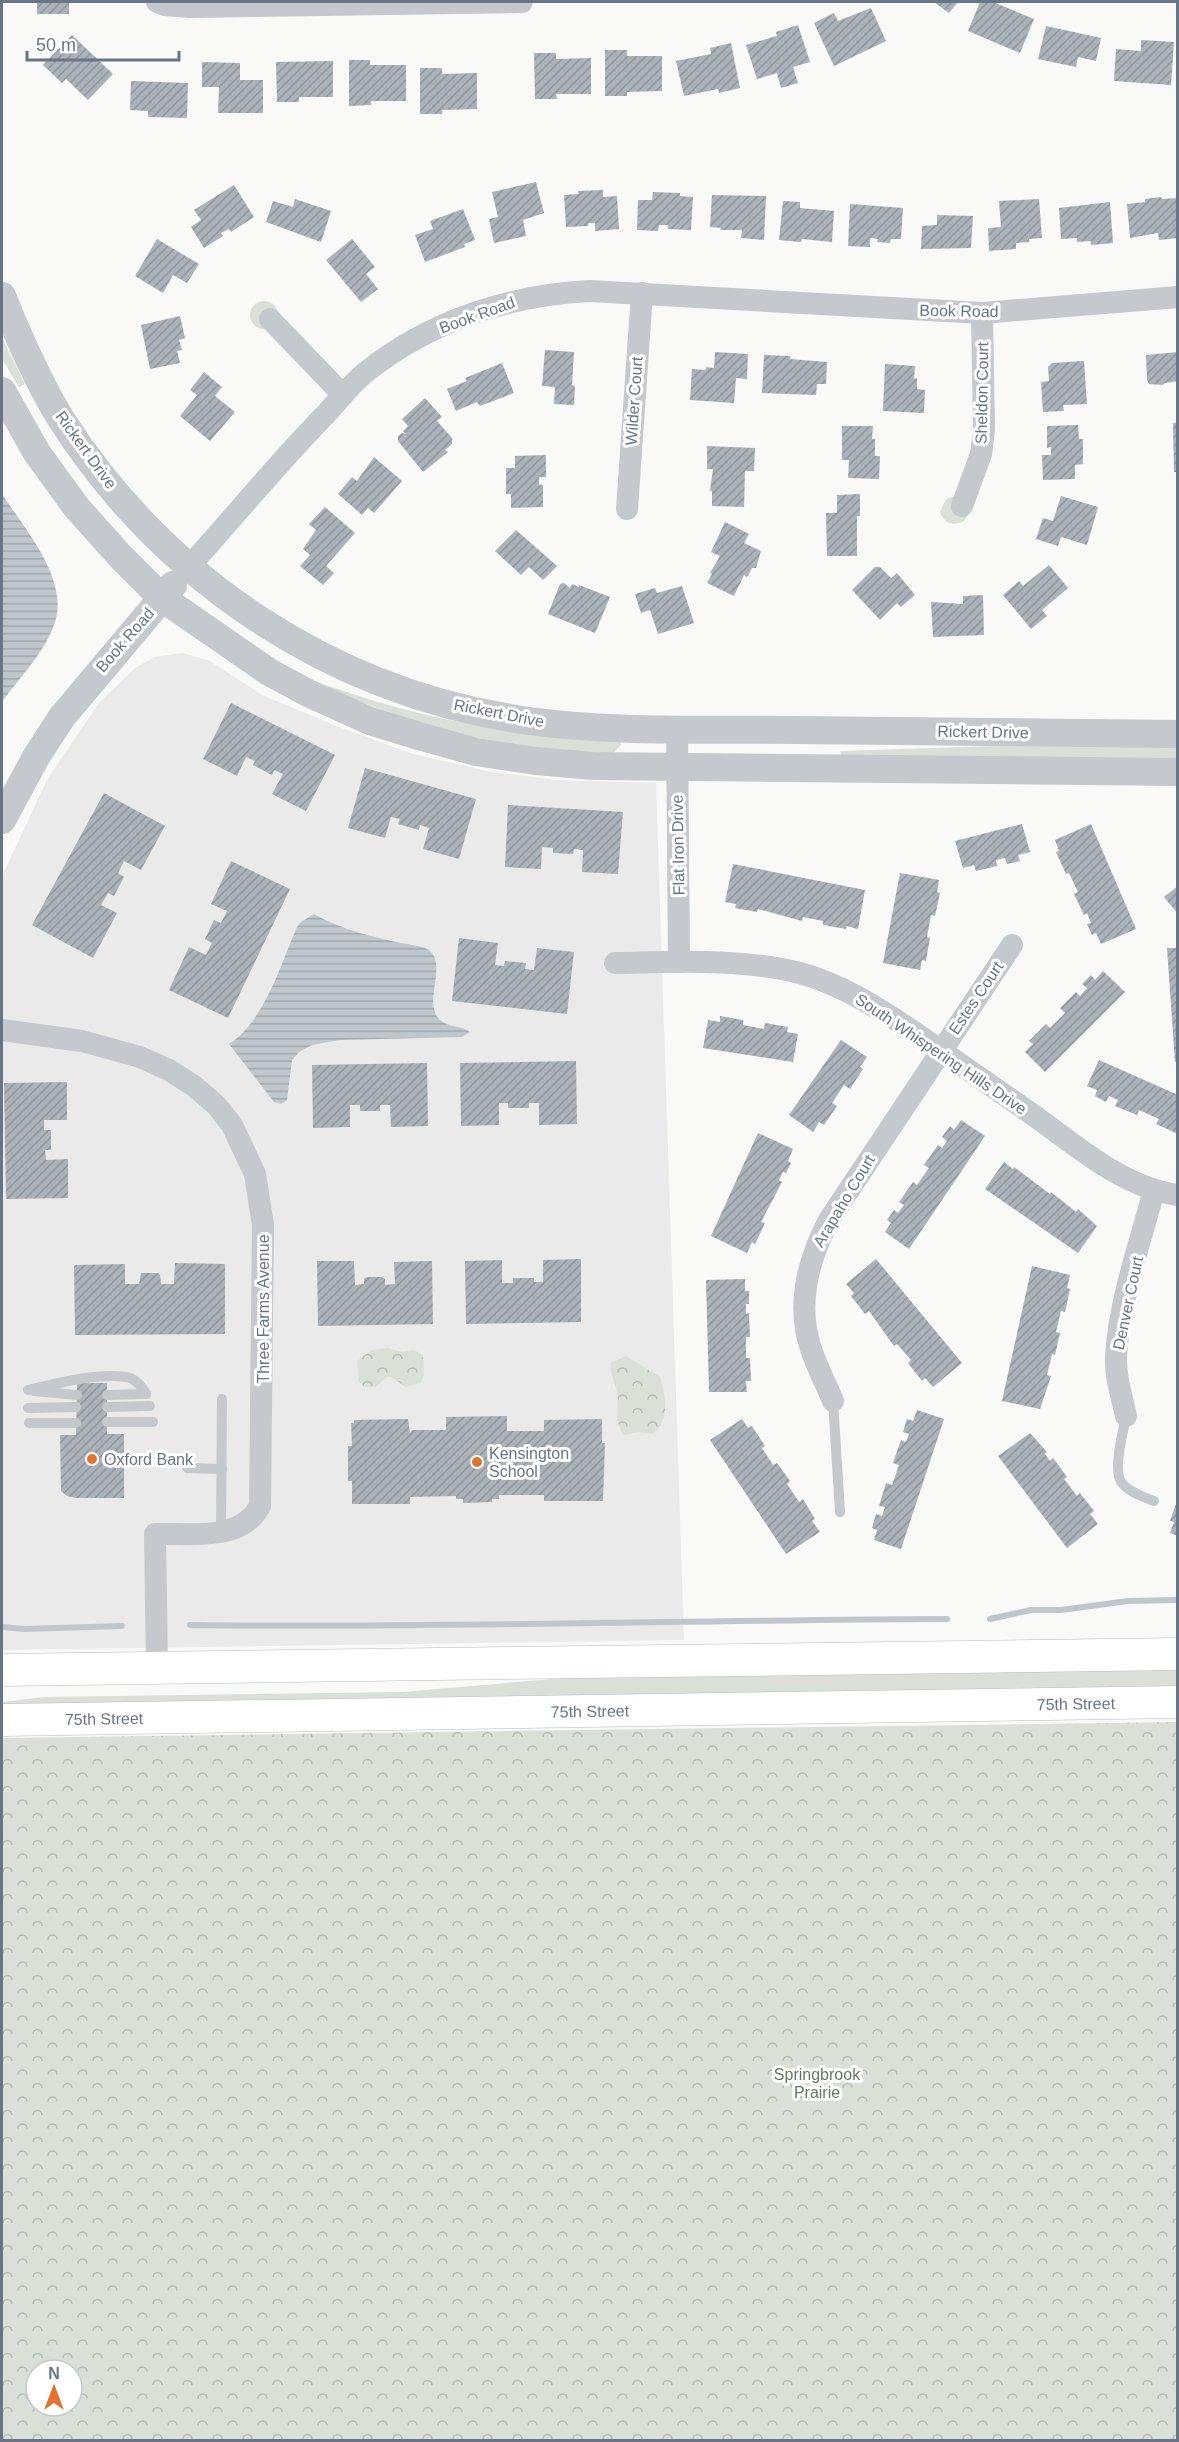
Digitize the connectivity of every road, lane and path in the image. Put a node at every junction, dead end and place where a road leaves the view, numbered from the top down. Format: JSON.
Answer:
{"nodes":[{"id":1,"x":157,"y":2,"type":"edge"},
{"id":2,"x":522,"y":2,"type":"edge"},
{"id":3,"x":642,"y":293,"type":"junction"},
{"id":4,"x":2,"y":296,"type":"edge"},
{"id":5,"x":1178,"y":297,"type":"edge"},
{"id":6,"x":982,"y":313,"type":"junction"},
{"id":7,"x":270,"y":319,"type":"dead end"},
{"id":8,"x":2,"y":391,"type":"edge"},
{"id":9,"x":343,"y":395,"type":"junction"},
{"id":10,"x":962,"y":506,"type":"dead end"},
{"id":11,"x":627,"y":509,"type":"dead end"},
{"id":12,"x":188,"y":568,"type":"junction"},
{"id":13,"x":162,"y":598,"type":"junction"},
{"id":14,"x":677,"y":728,"type":"junction"},
{"id":15,"x":1178,"y":734,"type":"edge"},
{"id":16,"x":676,"y":767,"type":"junction"},
{"id":17,"x":1178,"y":772,"type":"edge"},
{"id":18,"x":2,"y":820,"type":"edge"},
{"id":19,"x":1011,"y":945,"type":"dead end"},
{"id":20,"x":679,"y":962,"type":"junction"},
{"id":21,"x":615,"y":963,"type":"dead end"},
{"id":22,"x":2,"y":1030,"type":"edge"},
{"id":23,"x":940,"y":1050,"type":"junction"},
{"id":24,"x":1154,"y":1190,"type":"junction"},
{"id":25,"x":1178,"y":1195,"type":"edge"},
{"id":26,"x":76,"y":1395,"type":"dead end"},
{"id":27,"x":107,"y":1395,"type":"dead end"},
{"id":28,"x":222,"y":1399,"type":"dead end"},
{"id":29,"x":833,"y":1401,"type":"joint"},
{"id":30,"x":150,"y":1406,"type":"dead end"},
{"id":31,"x":76,"y":1407,"type":"dead end"},
{"id":32,"x":107,"y":1407,"type":"dead end"},
{"id":33,"x":28,"y":1408,"type":"dead end"},
{"id":34,"x":1126,"y":1416,"type":"joint"},
{"id":35,"x":107,"y":1422,"type":"dead end"},
{"id":36,"x":153,"y":1422,"type":"dead end"},
{"id":37,"x":76,"y":1423,"type":"dead end"},
{"id":38,"x":29,"y":1424,"type":"dead end"},
{"id":39,"x":187,"y":1468,"type":"dead end"},
{"id":40,"x":222,"y":1469,"type":"junction"},
{"id":41,"x":1154,"y":1501,"type":"dead end"},
{"id":42,"x":840,"y":1512,"type":"dead end"},
{"id":43,"x":221,"y":1532,"type":"junction"},
{"id":44,"x":1178,"y":1653,"type":"edge"},
{"id":45,"x":157,"y":1668,"type":"junction"},
{"id":46,"x":2,"y":1670,"type":"edge"},
{"id":47,"x":1178,"y":1702,"type":"edge"},
{"id":48,"x":2,"y":1720,"type":"edge"}],
"edges":[{"from":1,"to":2,"type":"street"},
{"from":3,"to":6,"type":"street","name":"Book Road"},
{"from":3,"to":9,"type":"street","name":"Book Road"},
{"from":3,"to":11,"type":"street","name":"Wilder Court"},
{"from":4,"to":12,"type":"street","name":"Rickert Drive"},
{"from":5,"to":6,"type":"street","name":"Book Road"},
{"from":6,"to":10,"type":"street","name":"Sheldon Court"},
{"from":7,"to":9,"type":"street"},
{"from":8,"to":13,"type":"street"},
{"from":9,"to":12,"type":"street","name":"Book Road"},
{"from":12,"to":13,"type":"street","name":"Book Road"},
{"from":12,"to":14,"type":"street","name":"Rickert Drive"},
{"from":13,"to":16,"type":"street"},
{"from":13,"to":18,"type":"street","name":"Book Road"},
{"from":14,"to":15,"type":"street","name":"Rickert Drive"},
{"from":14,"to":16,"type":"street","name":"Flat Iron Drive"},
{"from":16,"to":17,"type":"street"},
{"from":16,"to":20,"type":"street","name":"Flat Iron Drive"},
{"from":19,"to":23,"type":"street","name":"Estes Court"},
{"from":20,"to":21,"type":"street","name":"South Whispering Hills Drive"},
{"from":20,"to":23,"type":"street","name":"South Whispering Hills Drive"},
{"from":22,"to":43,"type":"street","name":"Three Farms Avenue"},
{"from":23,"to":24,"type":"street","name":"South Whispering Hills Drive"},
{"from":23,"to":29,"type":"street","name":"Arapaho Court"},
{"from":24,"to":25,"type":"street","name":"South Whispering Hills Drive"},
{"from":24,"to":34,"type":"street","name":"Denver Court"},
{"from":26,"to":27,"type":"lane"},
{"from":28,"to":40,"type":"lane"},
{"from":29,"to":42,"type":"lane"},
{"from":30,"to":32,"type":"lane"},
{"from":31,"to":33,"type":"lane"},
{"from":34,"to":41,"type":"lane"},
{"from":35,"to":36,"type":"lane"},
{"from":37,"to":38,"type":"lane"},
{"from":39,"to":40,"type":"lane"},
{"from":40,"to":43,"type":"lane"},
{"from":43,"to":45,"type":"street","name":"Three Farms Avenue"},
{"from":44,"to":45,"type":"main road"},
{"from":45,"to":46,"type":"main road"},
{"from":47,"to":48,"type":"main road","name":"75th Street"}]}
